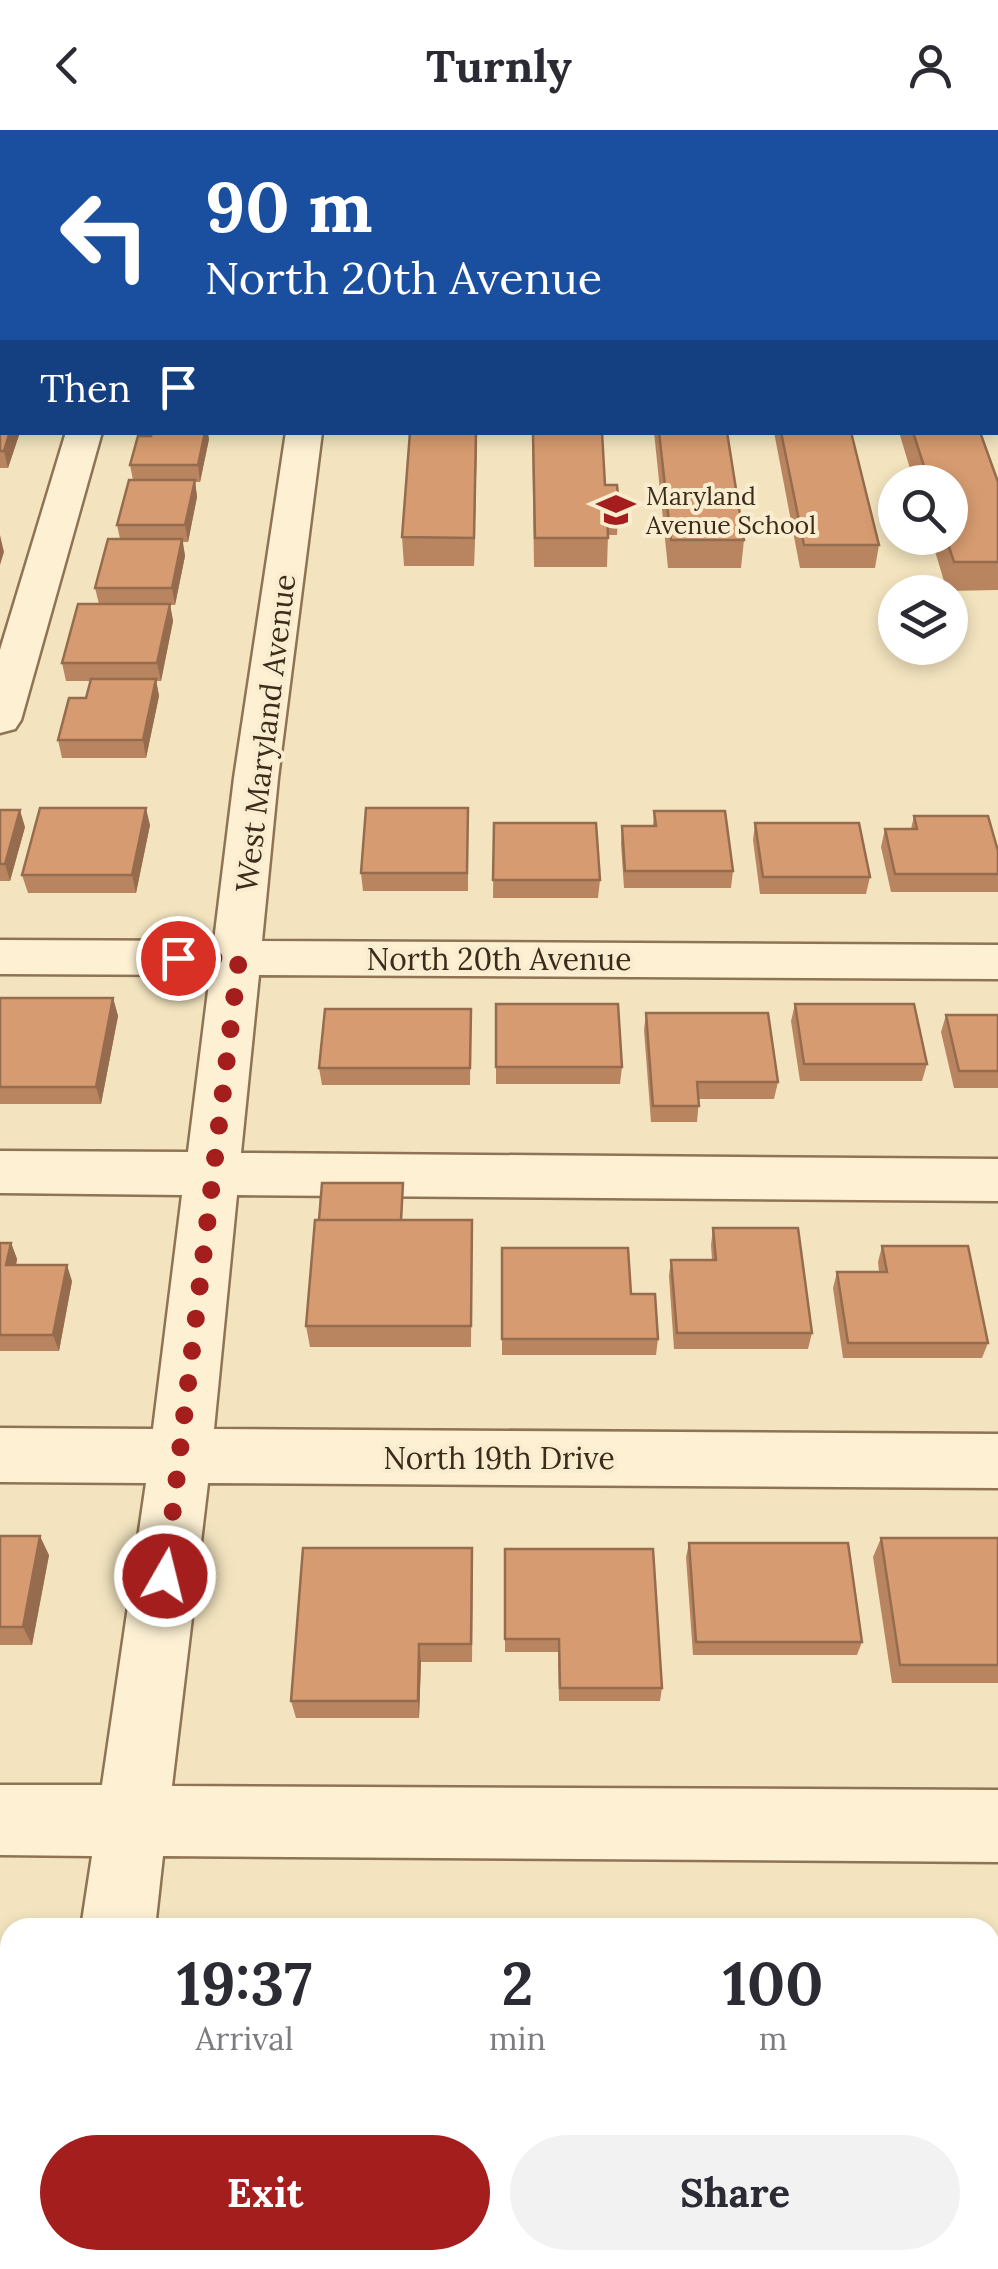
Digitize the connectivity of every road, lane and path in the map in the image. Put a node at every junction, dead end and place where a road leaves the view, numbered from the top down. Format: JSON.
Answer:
{"nodes":[{"id":1,"x":83,"y":435,"type":"edge"},
{"id":2,"x":304,"y":435,"type":"edge"},
{"id":3,"x":0,"y":720,"type":"edge"},
{"id":4,"x":0,"y":957,"type":"edge"},
{"id":5,"x":239,"y":958,"type":"junction"},
{"id":6,"x":998,"y":962,"type":"edge"},
{"id":7,"x":0,"y":1172,"type":"edge"},
{"id":8,"x":214,"y":1174,"type":"junction"},
{"id":9,"x":998,"y":1180,"type":"edge"},
{"id":10,"x":0,"y":1454,"type":"edge"},
{"id":11,"x":181,"y":1455,"type":"junction"},
{"id":12,"x":998,"y":1460,"type":"edge"},
{"id":13,"x":0,"y":1820,"type":"edge"},
{"id":14,"x":132,"y":1820,"type":"junction"},
{"id":15,"x":998,"y":1826,"type":"edge"},
{"id":16,"x":119,"y":1918,"type":"edge"}],
"edges":[{"from":1,"to":3,"type":"street"},
{"from":2,"to":5,"type":"street","name":"West Maryland Avenue"},
{"from":4,"to":5,"type":"street","name":"North 20th Avenue"},
{"from":5,"to":6,"type":"street","name":"North 20th Avenue"},
{"from":5,"to":8,"type":"street","name":"West Maryland Avenue"},
{"from":7,"to":8,"type":"street"},
{"from":8,"to":9,"type":"street"},
{"from":8,"to":11,"type":"street","name":"West Maryland Avenue"},
{"from":10,"to":11,"type":"street","name":"North 19th Drive"},
{"from":11,"to":12,"type":"street","name":"North 19th Drive"},
{"from":11,"to":14,"type":"street","name":"West Maryland Avenue"},
{"from":13,"to":14,"type":"street"},
{"from":14,"to":15,"type":"street"},
{"from":14,"to":16,"type":"street","name":"West Maryland Avenue"}]}
